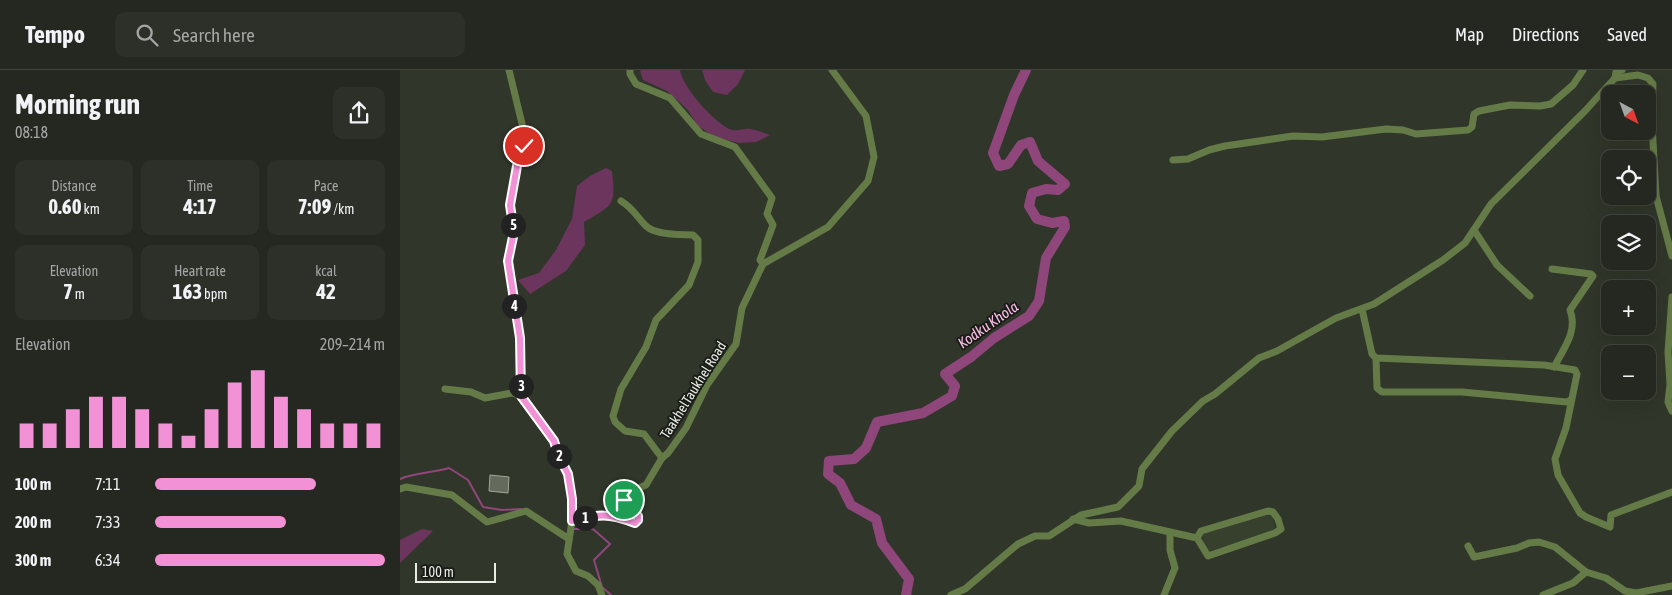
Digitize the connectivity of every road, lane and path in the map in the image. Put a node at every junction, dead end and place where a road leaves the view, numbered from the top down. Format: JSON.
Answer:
{"nodes":[{"id":1,"x":509,"y":70,"type":"edge"},
{"id":2,"x":630,"y":70,"type":"edge"},
{"id":3,"x":832,"y":70,"type":"edge"},
{"id":4,"x":1583,"y":70,"type":"edge"},
{"id":5,"x":1622,"y":70,"type":"edge"},
{"id":6,"x":1615,"y":78,"type":"junction"},
{"id":7,"x":1173,"y":160,"type":"dead end"},
{"id":8,"x":621,"y":201,"type":"dead end"},
{"id":9,"x":1474,"y":230,"type":"junction"},
{"id":10,"x":1672,"y":256,"type":"edge"},
{"id":11,"x":763,"y":264,"type":"junction"},
{"id":12,"x":1552,"y":269,"type":"dead end"},
{"id":13,"x":1530,"y":296,"type":"dead end"},
{"id":14,"x":1672,"y":297,"type":"edge"},
{"id":15,"x":1362,"y":309,"type":"junction"},
{"id":16,"x":1376,"y":358,"type":"junction"},
{"id":17,"x":1554,"y":366,"type":"junction"},
{"id":18,"x":445,"y":389,"type":"dead end"},
{"id":19,"x":521,"y":396,"type":"junction"},
{"id":20,"x":1570,"y":400,"type":"junction"},
{"id":21,"x":1672,"y":411,"type":"edge"},
{"id":22,"x":662,"y":458,"type":"junction"},
{"id":23,"x":400,"y":489,"type":"edge"},
{"id":24,"x":1672,"y":492,"type":"edge"},
{"id":25,"x":1073,"y":520,"type":"junction"},
{"id":26,"x":570,"y":531,"type":"junction"},
{"id":27,"x":1170,"y":533,"type":"junction"},
{"id":28,"x":1197,"y":538,"type":"junction"},
{"id":29,"x":1468,"y":546,"type":"dead end"},
{"id":30,"x":1586,"y":572,"type":"junction"},
{"id":31,"x":1672,"y":586,"type":"edge"},
{"id":32,"x":602,"y":595,"type":"edge"},
{"id":33,"x":951,"y":595,"type":"edge"},
{"id":34,"x":1164,"y":595,"type":"edge"},
{"id":35,"x":1544,"y":595,"type":"edge"}],
"edges":[{"from":1,"to":19,"type":"street"},
{"from":2,"to":11,"type":"street","name":"TaakhelTaukhel Road"},
{"from":3,"to":11,"type":"street"},
{"from":4,"to":7,"type":"street"},
{"from":5,"to":6,"type":"street"},
{"from":6,"to":9,"type":"street"},
{"from":6,"to":10,"type":"street"},
{"from":8,"to":22,"type":"street"},
{"from":9,"to":13,"type":"street"},
{"from":9,"to":15,"type":"street"},
{"from":11,"to":22,"type":"street","name":"TaakhelTaukhel Road"},
{"from":12,"to":17,"type":"street"},
{"from":14,"to":21,"type":"street"},
{"from":15,"to":16,"type":"street"},
{"from":15,"to":25,"type":"street"},
{"from":16,"to":17,"type":"street"},
{"from":16,"to":20,"type":"street"},
{"from":17,"to":20,"type":"street"},
{"from":18,"to":19,"type":"street"},
{"from":19,"to":26,"type":"street"},
{"from":20,"to":24,"type":"street"},
{"from":22,"to":26,"type":"street","name":"TaakhelTaukhel Road"},
{"from":23,"to":26,"type":"street"},
{"from":25,"to":27,"type":"street"},
{"from":25,"to":33,"type":"street"},
{"from":26,"to":32,"type":"street"},
{"from":27,"to":28,"type":"street"},
{"from":27,"to":34,"type":"street"},
{"from":28,"to":28,"type":"street"},
{"from":29,"to":30,"type":"street"},
{"from":30,"to":31,"type":"street"},
{"from":30,"to":35,"type":"street"}]}
